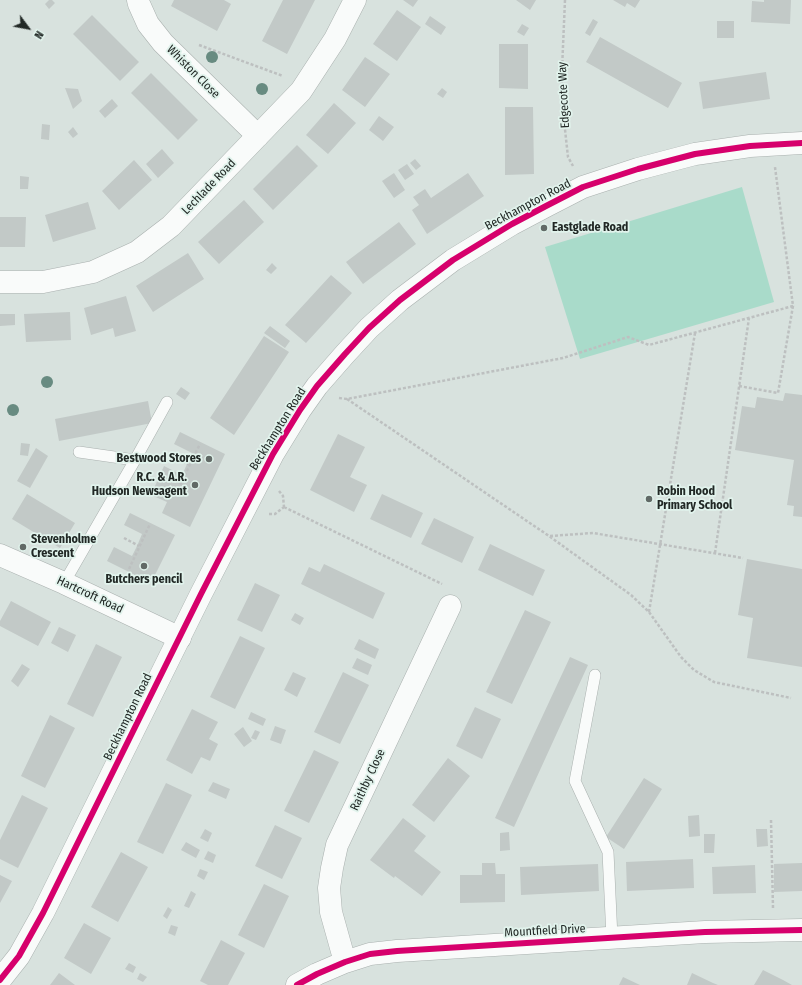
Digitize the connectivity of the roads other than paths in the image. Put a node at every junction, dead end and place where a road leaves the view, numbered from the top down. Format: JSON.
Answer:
{"nodes":[{"id":1,"x":138,"y":0,"type":"edge"},
{"id":2,"x":355,"y":0,"type":"edge"},
{"id":3,"x":258,"y":136,"type":"junction"},
{"id":4,"x":802,"y":143,"type":"edge"},
{"id":5,"x":0,"y":282,"type":"edge"},
{"id":6,"x":167,"y":402,"type":"dead end"},
{"id":7,"x":80,"y":452,"type":"dead end"},
{"id":8,"x":135,"y":460,"type":"junction"},
{"id":9,"x":0,"y":555,"type":"edge"},
{"id":10,"x":64,"y":583,"type":"junction"},
{"id":11,"x":450,"y":606,"type":"road end"},
{"id":12,"x":180,"y":638,"type":"junction"},
{"id":13,"x":595,"y":675,"type":"dead end"},
{"id":14,"x":802,"y":930,"type":"edge"},
{"id":15,"x":612,"y":938,"type":"junction"},
{"id":16,"x":345,"y":962,"type":"junction"},
{"id":17,"x":0,"y":980,"type":"edge"},
{"id":18,"x":297,"y":985,"type":"edge"}],
"edges":[{"from":1,"to":3,"type":"street","name":"Whiston Close"},
{"from":2,"to":3,"type":"street","name":"Lechlade Road"},
{"from":3,"to":5,"type":"street","name":"Lechlade Road"},
{"from":4,"to":12,"type":"street","name":"Beckhampton Road"},
{"from":6,"to":8,"type":"lane"},
{"from":7,"to":8,"type":"lane"},
{"from":8,"to":10,"type":"lane"},
{"from":9,"to":10,"type":"street","name":"Hartcroft Road"},
{"from":10,"to":12,"type":"street","name":"Hartcroft Road"},
{"from":11,"to":16,"type":"street","name":"Raithby Close"},
{"from":12,"to":17,"type":"street","name":"Beckhampton Road"},
{"from":13,"to":15,"type":"lane"},
{"from":14,"to":15,"type":"street","name":"Mountfield Drive"},
{"from":15,"to":16,"type":"street","name":"Mountfield Drive"},
{"from":16,"to":18,"type":"street","name":"Mountfield Drive"}]}
